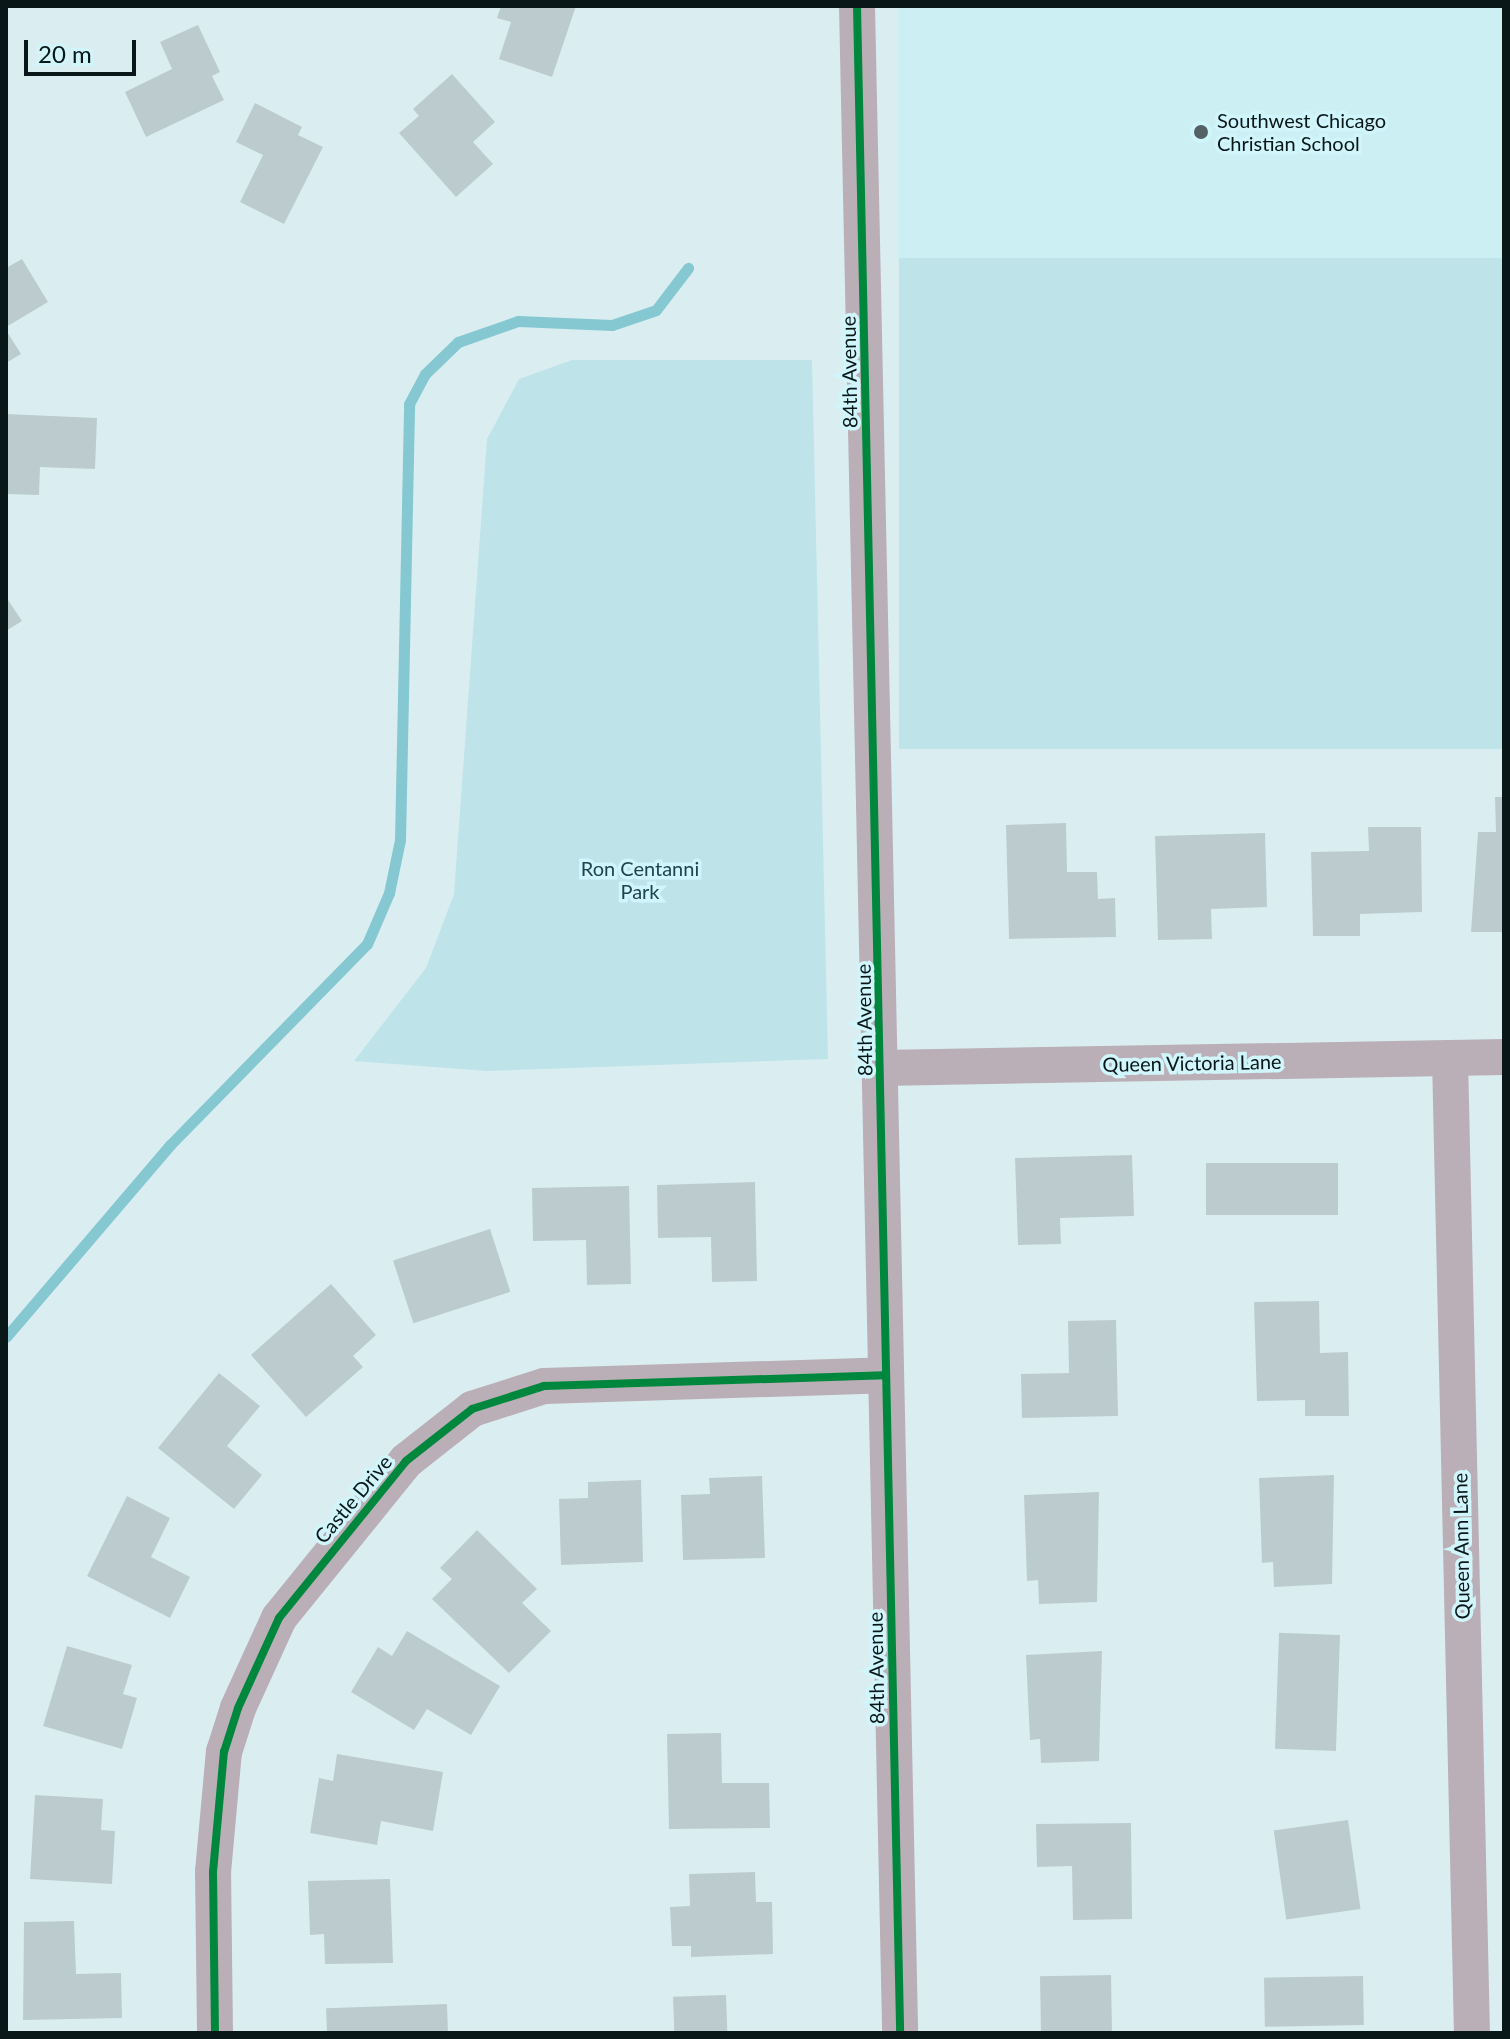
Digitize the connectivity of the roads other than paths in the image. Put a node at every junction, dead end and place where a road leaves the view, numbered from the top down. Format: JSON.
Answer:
{"nodes":[{"id":1,"x":857,"y":6,"type":"edge"},
{"id":2,"x":1504,"y":1057,"type":"edge"},
{"id":3,"x":1450,"y":1058,"type":"junction"},
{"id":4,"x":881,"y":1068,"type":"junction"},
{"id":5,"x":885,"y":1375,"type":"junction"},
{"id":6,"x":215,"y":2033,"type":"edge"},
{"id":7,"x":900,"y":2033,"type":"edge"},
{"id":8,"x":1472,"y":2033,"type":"edge"}],
"edges":[{"from":1,"to":4,"type":"street","name":"84th Avenue"},
{"from":2,"to":3,"type":"street","name":"Queen Victoria Lane"},
{"from":3,"to":4,"type":"street","name":"Queen Victoria Lane"},
{"from":3,"to":8,"type":"street","name":"Queen Ann Lane"},
{"from":4,"to":5,"type":"street","name":"84th Avenue"},
{"from":5,"to":6,"type":"street","name":"Castle Drive"},
{"from":5,"to":7,"type":"street","name":"84th Avenue"}]}
